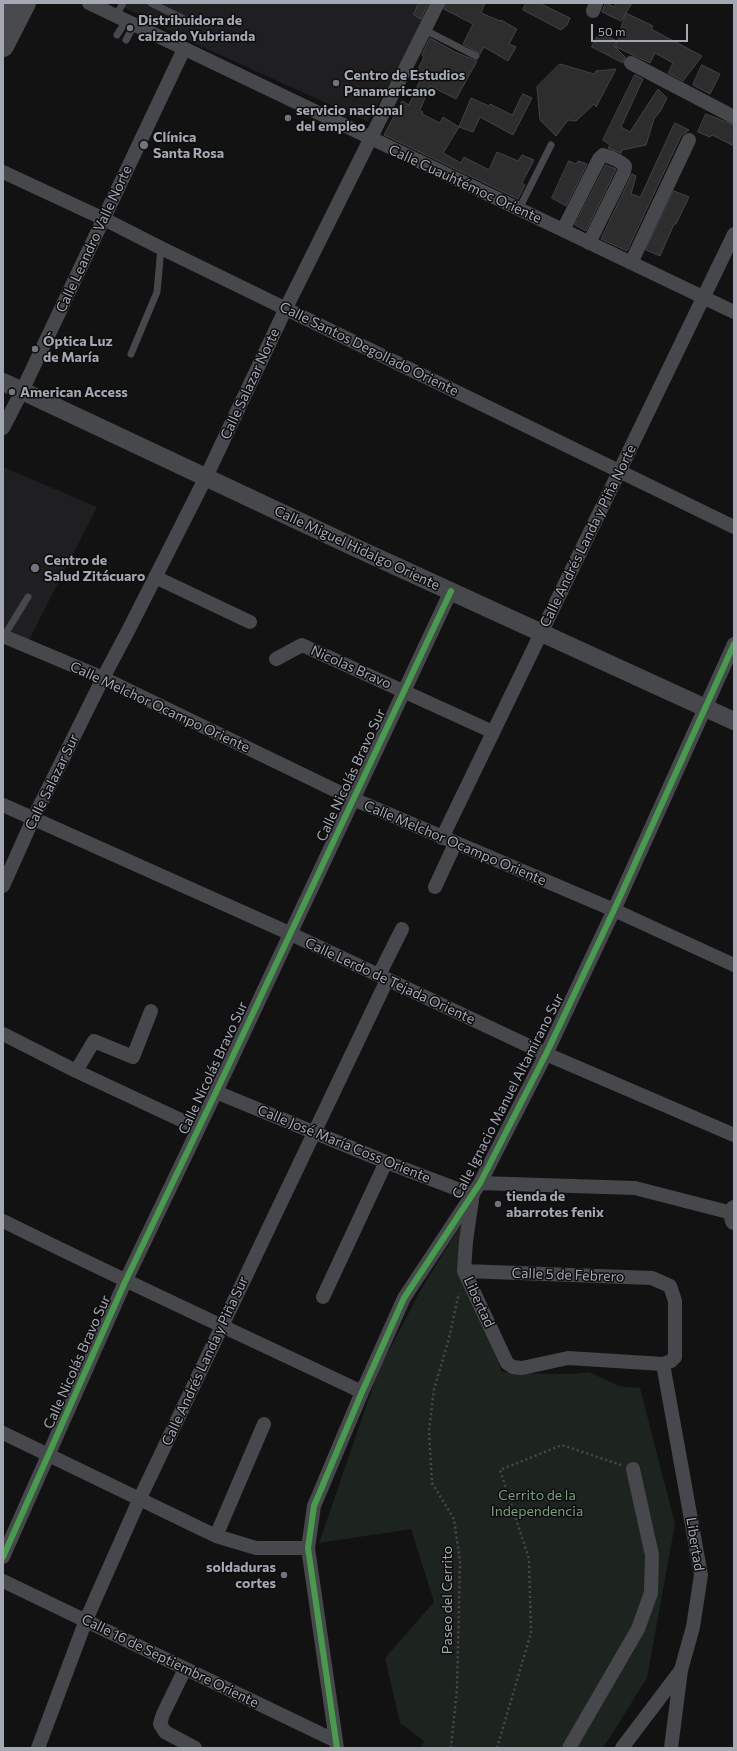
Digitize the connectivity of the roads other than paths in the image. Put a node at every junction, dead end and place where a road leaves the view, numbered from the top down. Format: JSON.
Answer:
{"nodes":[{"id":1,"x":7,"y":3,"type":"edge"},
{"id":2,"x":25,"y":3,"type":"edge"},
{"id":3,"x":89,"y":3,"type":"edge"},
{"id":4,"x":122,"y":3,"type":"edge"},
{"id":5,"x":151,"y":3,"type":"edge"},
{"id":6,"x":438,"y":3,"type":"edge"},
{"id":7,"x":3,"y":10,"type":"edge"},
{"id":8,"x":184,"y":19,"type":"dead end"},
{"id":9,"x":125,"y":20,"type":"junction"},
{"id":10,"x":425,"y":30,"type":"junction"},
{"id":11,"x":118,"y":35,"type":"dead end"},
{"id":12,"x":126,"y":40,"type":"dead end"},
{"id":13,"x":3,"y":46,"type":"edge"},
{"id":14,"x":184,"y":49,"type":"junction"},
{"id":15,"x":476,"y":56,"type":"dead end"},
{"id":16,"x":632,"y":63,"type":"dead end"},
{"id":17,"x":734,"y":117,"type":"edge"},
{"id":18,"x":370,"y":139,"type":"junction"},
{"id":19,"x":690,"y":140,"type":"dead end"},
{"id":20,"x":551,"y":145,"type":"dead end"},
{"id":21,"x":3,"y":172,"type":"edge"},
{"id":22,"x":519,"y":209,"type":"junction"},
{"id":23,"x":104,"y":218,"type":"junction"},
{"id":24,"x":563,"y":230,"type":"junction"},
{"id":25,"x":734,"y":234,"type":"edge"},
{"id":26,"x":589,"y":243,"type":"junction"},
{"id":27,"x":161,"y":248,"type":"junction"},
{"id":28,"x":632,"y":264,"type":"junction"},
{"id":29,"x":704,"y":298,"type":"junction"},
{"id":30,"x":286,"y":308,"type":"junction"},
{"id":31,"x":734,"y":312,"type":"edge"},
{"id":32,"x":131,"y":354,"type":"dead end"},
{"id":33,"x":3,"y":382,"type":"edge"},
{"id":34,"x":22,"y":391,"type":"junction"},
{"id":35,"x":3,"y":428,"type":"edge"},
{"id":36,"x":619,"y":472,"type":"junction"},
{"id":37,"x":206,"y":476,"type":"junction"},
{"id":38,"x":734,"y":527,"type":"edge"},
{"id":39,"x":155,"y":578,"type":"junction"},
{"id":40,"x":451,"y":591,"type":"junction"},
{"id":41,"x":28,"y":597,"type":"dead end"},
{"id":42,"x":250,"y":622,"type":"dead end"},
{"id":43,"x":540,"y":632,"type":"junction"},
{"id":44,"x":3,"y":636,"type":"edge"},
{"id":45,"x":734,"y":644,"type":"edge"},
{"id":46,"x":276,"y":659,"type":"dead end"},
{"id":47,"x":103,"y":678,"type":"junction"},
{"id":48,"x":404,"y":691,"type":"junction"},
{"id":49,"x":705,"y":707,"type":"junction"},
{"id":50,"x":734,"y":721,"type":"edge"},
{"id":51,"x":493,"y":732,"type":"junction"},
{"id":52,"x":353,"y":799,"type":"junction"},
{"id":53,"x":3,"y":805,"type":"edge"},
{"id":54,"x":33,"y":819,"type":"junction"},
{"id":55,"x":448,"y":841,"type":"junction"},
{"id":56,"x":3,"y":886,"type":"edge"},
{"id":57,"x":435,"y":887,"type":"dead end"},
{"id":58,"x":614,"y":910,"type":"junction"},
{"id":59,"x":402,"y":929,"type":"dead end"},
{"id":60,"x":289,"y":933,"type":"junction"},
{"id":61,"x":734,"y":965,"type":"edge"},
{"id":62,"x":383,"y":978,"type":"junction"},
{"id":63,"x":151,"y":1011,"type":"dead end"},
{"id":64,"x":3,"y":1034,"type":"edge"},
{"id":65,"x":546,"y":1054,"type":"junction"},
{"id":66,"x":76,"y":1071,"type":"junction"},
{"id":67,"x":216,"y":1092,"type":"junction"},
{"id":68,"x":198,"y":1128,"type":"junction"},
{"id":69,"x":313,"y":1132,"type":"junction"},
{"id":70,"x":734,"y":1135,"type":"edge"},
{"id":71,"x":386,"y":1162,"type":"junction"},
{"id":72,"x":480,"y":1183,"type":"junction"},
{"id":73,"x":473,"y":1195,"type":"junction"},
{"id":74,"x":733,"y":1215,"type":"edge"},
{"id":75,"x":3,"y":1221,"type":"edge"},
{"id":76,"x":464,"y":1271,"type":"junction"},
{"id":77,"x":125,"y":1282,"type":"junction"},
{"id":78,"x":323,"y":1297,"type":"dead end"},
{"id":79,"x":221,"y":1325,"type":"junction"},
{"id":80,"x":669,"y":1360,"type":"junction"},
{"id":81,"x":362,"y":1392,"type":"junction"},
{"id":82,"x":264,"y":1424,"type":"dead end"},
{"id":83,"x":3,"y":1433,"type":"edge"},
{"id":84,"x":48,"y":1455,"type":"junction"},
{"id":85,"x":632,"y":1469,"type":"road end"},
{"id":86,"x":140,"y":1498,"type":"junction"},
{"id":87,"x":216,"y":1536,"type":"junction"},
{"id":88,"x":308,"y":1548,"type":"junction"},
{"id":89,"x":3,"y":1557,"type":"edge"},
{"id":90,"x":3,"y":1581,"type":"edge"},
{"id":91,"x":86,"y":1620,"type":"junction"},
{"id":92,"x":185,"y":1669,"type":"junction"},
{"id":93,"x":681,"y":1670,"type":"junction"},
{"id":94,"x":337,"y":1744,"type":"edge"},
{"id":95,"x":38,"y":1748,"type":"edge"},
{"id":96,"x":195,"y":1748,"type":"edge"},
{"id":97,"x":568,"y":1748,"type":"edge"},
{"id":98,"x":622,"y":1748,"type":"edge"},
{"id":99,"x":671,"y":1748,"type":"edge"}],
"edges":[{"from":1,"to":7,"type":"main road"},
{"from":2,"to":13,"type":"main road"},
{"from":3,"to":9,"type":"street","name":"Calle Cuauhtémoc Oriente"},
{"from":4,"to":9,"type":"lane"},
{"from":5,"to":8,"type":"lane"},
{"from":6,"to":10,"type":"street","name":"Calle Salazar Norte"},
{"from":9,"to":11,"type":"lane"},
{"from":9,"to":12,"type":"lane"},
{"from":9,"to":14,"type":"street","name":"Calle Cuauhtémoc Oriente"},
{"from":10,"to":15,"type":"lane"},
{"from":10,"to":18,"type":"street","name":"Calle Salazar Norte"},
{"from":14,"to":18,"type":"street","name":"Calle Cuauhtémoc Oriente"},
{"from":14,"to":23,"type":"street","name":"Calle Leandro Valle Norte"},
{"from":16,"to":17,"type":"street"},
{"from":18,"to":22,"type":"street","name":"Calle Cuauhtémoc Oriente"},
{"from":18,"to":30,"type":"street","name":"Calle Salazar Norte"},
{"from":19,"to":28,"type":"street"},
{"from":20,"to":22,"type":"lane"},
{"from":21,"to":23,"type":"street","name":"Calle Santos Degollado Oriente"},
{"from":22,"to":24,"type":"street","name":"Calle Cuauhtémoc Oriente"},
{"from":23,"to":27,"type":"street","name":"Calle Santos Degollado Oriente"},
{"from":23,"to":34,"type":"street","name":"Calle Leandro Valle Norte"},
{"from":24,"to":26,"type":"street","name":"Calle Cuauhtémoc Oriente"},
{"from":24,"to":26,"type":"street"},
{"from":25,"to":29,"type":"street","name":"Calle Andrés Landa y Piña Norte"},
{"from":26,"to":28,"type":"street","name":"Calle Cuauhtémoc Oriente"},
{"from":27,"to":30,"type":"street","name":"Calle Santos Degollado Oriente"},
{"from":27,"to":32,"type":"lane"},
{"from":28,"to":29,"type":"street","name":"Calle Cuauhtémoc Oriente"},
{"from":29,"to":31,"type":"street","name":"Calle Cuauhtémoc Oriente"},
{"from":29,"to":36,"type":"street","name":"Calle Andrés Landa y Piña Norte"},
{"from":30,"to":36,"type":"street","name":"Calle Santos Degollado Oriente"},
{"from":30,"to":37,"type":"street","name":"Calle Salazar Norte"},
{"from":33,"to":34,"type":"street","name":"Calle Miguel Hidalgo Oriente"},
{"from":34,"to":35,"type":"street","name":"Calle Leandro Valle Norte"},
{"from":34,"to":37,"type":"street","name":"Calle Miguel Hidalgo Oriente"},
{"from":36,"to":38,"type":"street","name":"Calle Santos Degollado Oriente"},
{"from":36,"to":43,"type":"street","name":"Calle Andrés Landa y Piña Norte"},
{"from":37,"to":39,"type":"street","name":"Calle Salazar Norte"},
{"from":37,"to":40,"type":"street","name":"Calle Miguel Hidalgo Oriente"},
{"from":39,"to":42,"type":"street"},
{"from":39,"to":47,"type":"street","name":"Calle Salazar Norte"},
{"from":40,"to":43,"type":"street","name":"Calle Miguel Hidalgo Oriente"},
{"from":40,"to":48,"type":"street","name":"Calle Nicolás Bravo Sur"},
{"from":41,"to":44,"type":"lane"},
{"from":43,"to":49,"type":"street","name":"Calle Miguel Hidalgo Oriente"},
{"from":43,"to":51,"type":"street","name":"Calle Andrés Landa y Piña Norte"},
{"from":44,"to":47,"type":"street","name":"Calle Melchor Ocampo Oriente"},
{"from":45,"to":49,"type":"street","name":"Calle Ignacio Manuel Altamirano Sur"},
{"from":46,"to":48,"type":"street","name":"Nicolas Bravo"},
{"from":47,"to":52,"type":"street","name":"Calle Melchor Ocampo Oriente"},
{"from":47,"to":54,"type":"street","name":"Calle Salazar Sur"},
{"from":48,"to":51,"type":"street","name":"Nicolas Bravo"},
{"from":48,"to":52,"type":"street","name":"Calle Nicolás Bravo Sur"},
{"from":49,"to":50,"type":"street","name":"Calle Miguel Hidalgo Oriente"},
{"from":49,"to":58,"type":"street","name":"Calle Ignacio Manuel Altamirano Sur"},
{"from":51,"to":55,"type":"street","name":"Calle Andrés Landa y Piña Norte"},
{"from":52,"to":55,"type":"street","name":"Calle Melchor Ocampo Oriente"},
{"from":52,"to":60,"type":"street","name":"Calle Nicolás Bravo Sur"},
{"from":53,"to":54,"type":"street","name":"Calle Lerdo de Tejada Oriente"},
{"from":54,"to":56,"type":"street","name":"Calle Salazar Sur"},
{"from":54,"to":60,"type":"street","name":"Calle Lerdo de Tejada Oriente"},
{"from":55,"to":57,"type":"street","name":"Calle Andrés Landa y Piña Norte"},
{"from":55,"to":58,"type":"street","name":"Calle Melchor Ocampo Oriente"},
{"from":58,"to":61,"type":"street","name":"Calle Melchor Ocampo Oriente"},
{"from":58,"to":65,"type":"street","name":"Calle Ignacio Manuel Altamirano Sur"},
{"from":59,"to":62,"type":"street","name":"Calle Andrés Landa y Piña Sur"},
{"from":60,"to":62,"type":"street","name":"Calle Lerdo de Tejada Oriente"},
{"from":60,"to":67,"type":"street","name":"Calle Nicolás Bravo Sur"},
{"from":62,"to":65,"type":"street","name":"Calle Lerdo de Tejada Oriente"},
{"from":62,"to":69,"type":"street","name":"Calle Andrés Landa y Piña Sur"},
{"from":63,"to":66,"type":"street"},
{"from":64,"to":66,"type":"street"},
{"from":65,"to":70,"type":"street","name":"Calle Lerdo de Tejada Oriente"},
{"from":65,"to":72,"type":"street","name":"Calle Ignacio Manuel Altamirano Sur"},
{"from":66,"to":68,"type":"street"},
{"from":67,"to":68,"type":"street","name":"Calle Nicolás Bravo Sur"},
{"from":67,"to":69,"type":"street","name":"Calle José María Coss Oriente"},
{"from":68,"to":77,"type":"street","name":"Calle Nicolás Bravo Sur"},
{"from":69,"to":71,"type":"street","name":"Calle José María Coss Oriente"},
{"from":69,"to":79,"type":"street","name":"Calle Andrés Landa y Piña Sur"},
{"from":71,"to":73,"type":"street","name":"Calle José María Coss Oriente"},
{"from":71,"to":78,"type":"street"},
{"from":72,"to":73,"type":"street","name":"Calle Ignacio Manuel Altamirano Sur"},
{"from":72,"to":74,"type":"street"},
{"from":73,"to":76,"type":"street"},
{"from":73,"to":81,"type":"street","name":"Calle Ignacio Manuel Altamirano Sur"},
{"from":75,"to":77,"type":"street"},
{"from":76,"to":80,"type":"street","name":"Libertad"},
{"from":76,"to":80,"type":"street","name":"Calle 5 de Febrero"},
{"from":77,"to":79,"type":"street"},
{"from":77,"to":84,"type":"street","name":"Calle Nicolás Bravo Sur"},
{"from":79,"to":81,"type":"street"},
{"from":79,"to":86,"type":"street","name":"Calle Andrés Landa y Piña Sur"},
{"from":80,"to":93,"type":"street","name":"Libertad"},
{"from":81,"to":88,"type":"street","name":"Calle Ignacio Manuel Altamirano Sur"},
{"from":82,"to":87,"type":"street"},
{"from":83,"to":84,"type":"street"},
{"from":84,"to":86,"type":"street"},
{"from":84,"to":89,"type":"street","name":"Calle Nicolás Bravo Sur"},
{"from":85,"to":97,"type":"street"},
{"from":86,"to":87,"type":"street"},
{"from":86,"to":91,"type":"street","name":"Calle Andrés Landa y Piña Sur"},
{"from":87,"to":88,"type":"street"},
{"from":88,"to":94,"type":"street","name":"Calle Ignacio Manuel Altamirano Sur"},
{"from":90,"to":91,"type":"street","name":"Calle 16 de Septiembre Oriente"},
{"from":91,"to":92,"type":"street","name":"Calle 16 de Septiembre Oriente"},
{"from":91,"to":95,"type":"street","name":"Calle Andrés Landa y Piña Sur"},
{"from":92,"to":94,"type":"street","name":"Calle 16 de Septiembre Oriente"},
{"from":92,"to":96,"type":"street"},
{"from":93,"to":98,"type":"street"},
{"from":93,"to":99,"type":"street","name":"Libertad"}]}
